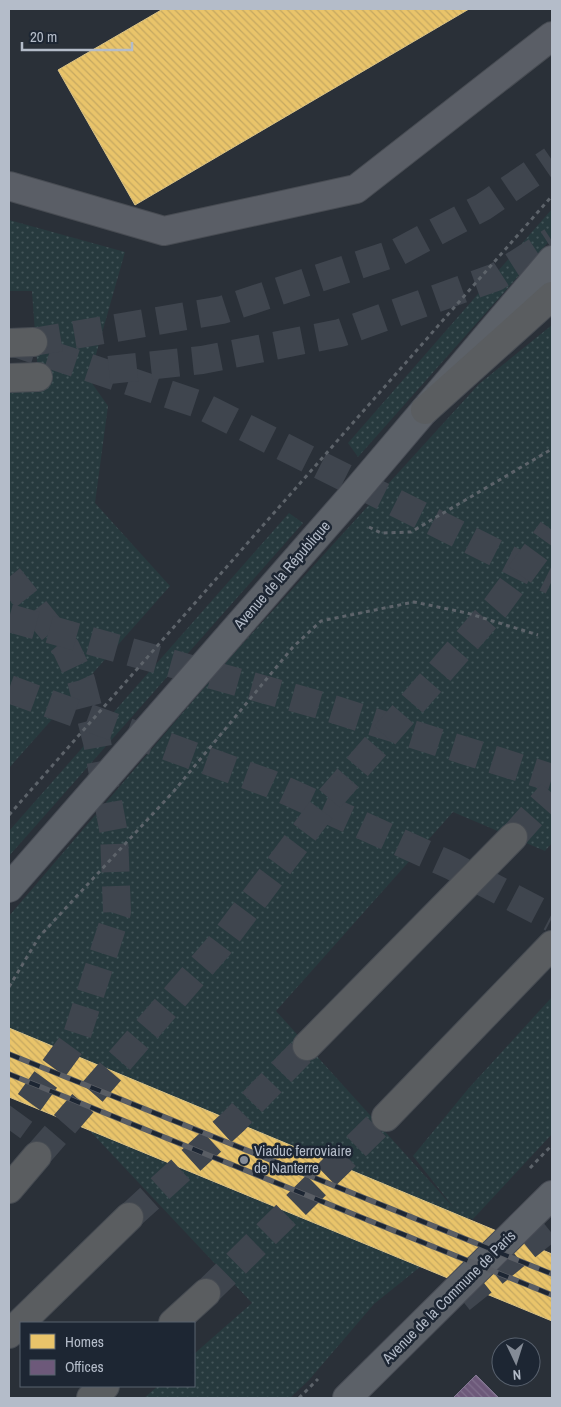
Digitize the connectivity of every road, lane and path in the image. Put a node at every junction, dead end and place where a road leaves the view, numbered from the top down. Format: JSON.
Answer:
{"nodes":[{"id":1,"x":552,"y":36,"type":"edge"},
{"id":2,"x":9,"y":186,"type":"edge"},
{"id":3,"x":552,"y":196,"type":"edge"},
{"id":4,"x":552,"y":260,"type":"edge"},
{"id":5,"x":552,"y":296,"type":"edge"},
{"id":6,"x":38,"y":377,"type":"dead end"},
{"id":7,"x":9,"y":378,"type":"edge"},
{"id":8,"x":425,"y":410,"type":"junction"},
{"id":9,"x":552,"y":450,"type":"edge"},
{"id":10,"x":340,"y":508,"type":"junction"},
{"id":11,"x":538,"y":635,"type":"dead end"},
{"id":12,"x":9,"y":815,"type":"edge"},
{"id":13,"x":513,"y":837,"type":"tunnel mouth"},
{"id":14,"x":9,"y":888,"type":"edge"},
{"id":15,"x":552,"y":945,"type":"edge"},
{"id":16,"x":9,"y":987,"type":"edge"},
{"id":17,"x":307,"y":1046,"type":"tunnel mouth"},
{"id":18,"x":386,"y":1117,"type":"tunnel mouth"},
{"id":19,"x":37,"y":1156,"type":"tunnel mouth"},
{"id":20,"x":9,"y":1188,"type":"edge"},
{"id":21,"x":552,"y":1195,"type":"edge"},
{"id":22,"x":129,"y":1217,"type":"tunnel mouth"},
{"id":23,"x":206,"y":1293,"type":"tunnel mouth"},
{"id":24,"x":21,"y":1322,"type":"edge"},
{"id":25,"x":174,"y":1322,"type":"edge"},
{"id":26,"x":20,"y":1323,"type":"edge"},
{"id":27,"x":9,"y":1334,"type":"edge"},
{"id":28,"x":104,"y":1387,"type":"edge"},
{"id":29,"x":91,"y":1398,"type":"edge"},
{"id":30,"x":346,"y":1398,"type":"edge"}],
"edges":[{"from":1,"to":2,"type":"lane"},
{"from":3,"to":12,"type":"path"},
{"from":4,"to":8,"type":"main road","name":"Avenue de la République"},
{"from":5,"to":8,"type":"highway"},
{"from":6,"to":7,"type":"highway"},
{"from":8,"to":10,"type":"main road","name":"Avenue de la République"},
{"from":9,"to":10,"type":"path"},
{"from":10,"to":14,"type":"main road","name":"Avenue de la République"},
{"from":11,"to":16,"type":"path"},
{"from":13,"to":17,"type":"highway"},
{"from":15,"to":18,"type":"highway"},
{"from":19,"to":20,"type":"highway"},
{"from":21,"to":30,"type":"main road","name":"Avenue de la Commune de Paris"},
{"from":22,"to":24,"type":"highway"},
{"from":23,"to":25,"type":"highway"},
{"from":26,"to":27,"type":"highway"},
{"from":28,"to":29,"type":"highway"}]}
